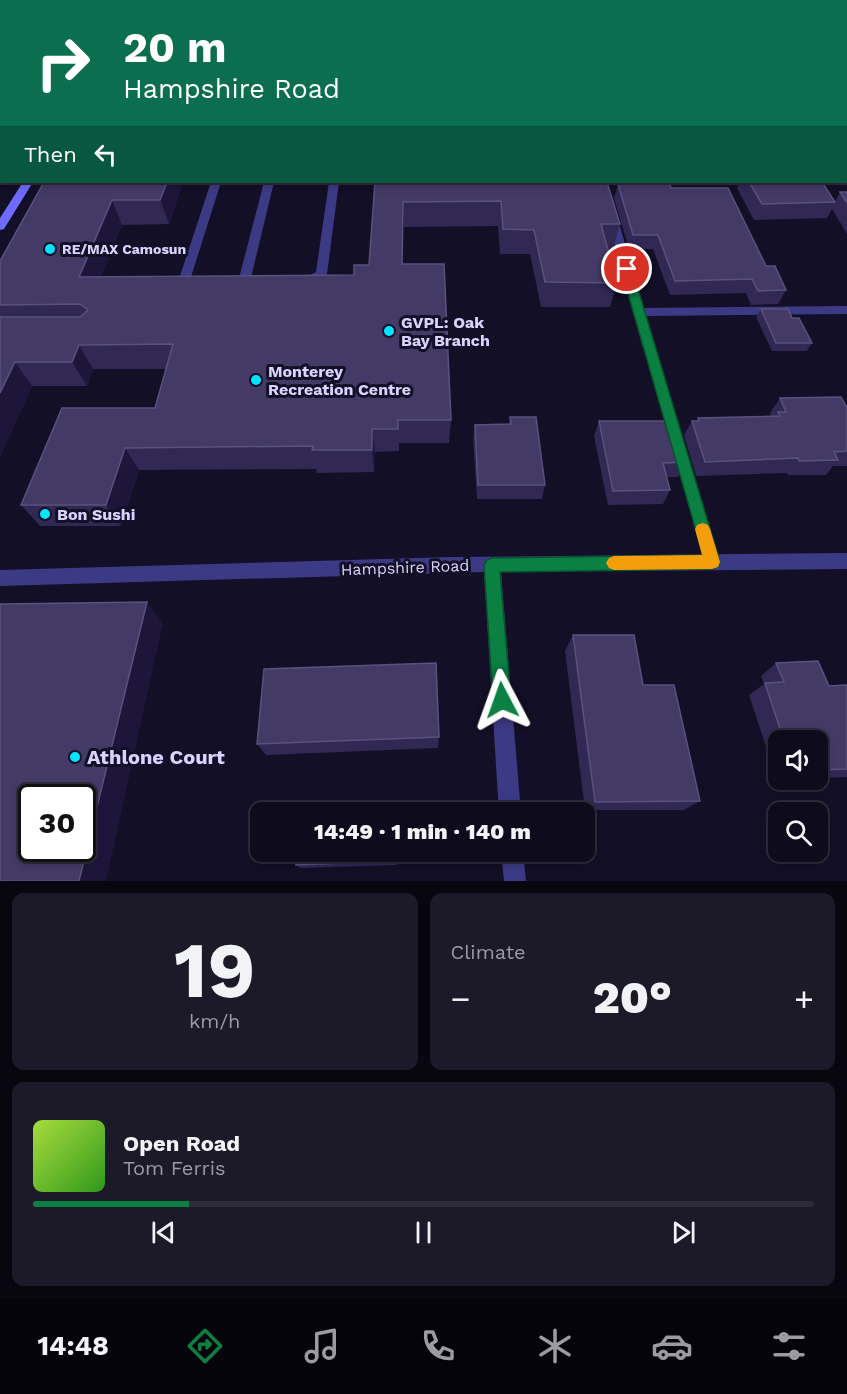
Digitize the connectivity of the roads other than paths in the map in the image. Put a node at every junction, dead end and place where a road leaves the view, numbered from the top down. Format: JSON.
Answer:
{"nodes":[{"id":1,"x":27,"y":183,"type":"edge"},
{"id":2,"x":216,"y":183,"type":"edge"},
{"id":3,"x":269,"y":183,"type":"edge"},
{"id":4,"x":334,"y":183,"type":"edge"},
{"id":5,"x":602,"y":183,"type":"edge"},
{"id":6,"x":0,"y":227,"type":"edge"},
{"id":7,"x":297,"y":285,"type":"edge"},
{"id":8,"x":213,"y":286,"type":"edge"},
{"id":9,"x":243,"y":286,"type":"edge"},
{"id":10,"x":847,"y":310,"type":"edge"},
{"id":11,"x":639,"y":312,"type":"junction"},
{"id":12,"x":847,"y":561,"type":"edge"},
{"id":13,"x":712,"y":562,"type":"junction"},
{"id":14,"x":492,"y":565,"type":"junction"},
{"id":15,"x":0,"y":578,"type":"edge"},
{"id":16,"x":509,"y":802,"type":"edge"},
{"id":17,"x":513,"y":862,"type":"edge"},
{"id":18,"x":514,"y":881,"type":"edge"}],
"edges":[{"from":1,"to":6,"type":"main road"},
{"from":2,"to":8,"type":"lane"},
{"from":3,"to":9,"type":"lane"},
{"from":4,"to":7,"type":"lane"},
{"from":5,"to":11,"type":"street"},
{"from":10,"to":11,"type":"lane"},
{"from":11,"to":13,"type":"lane"},
{"from":12,"to":13,"type":"street","name":"Hampshire Road"},
{"from":13,"to":14,"type":"street","name":"Hampshire Road"},
{"from":14,"to":15,"type":"street","name":"Hampshire Road"},
{"from":14,"to":16,"type":"street"},
{"from":17,"to":18,"type":"street"}]}
